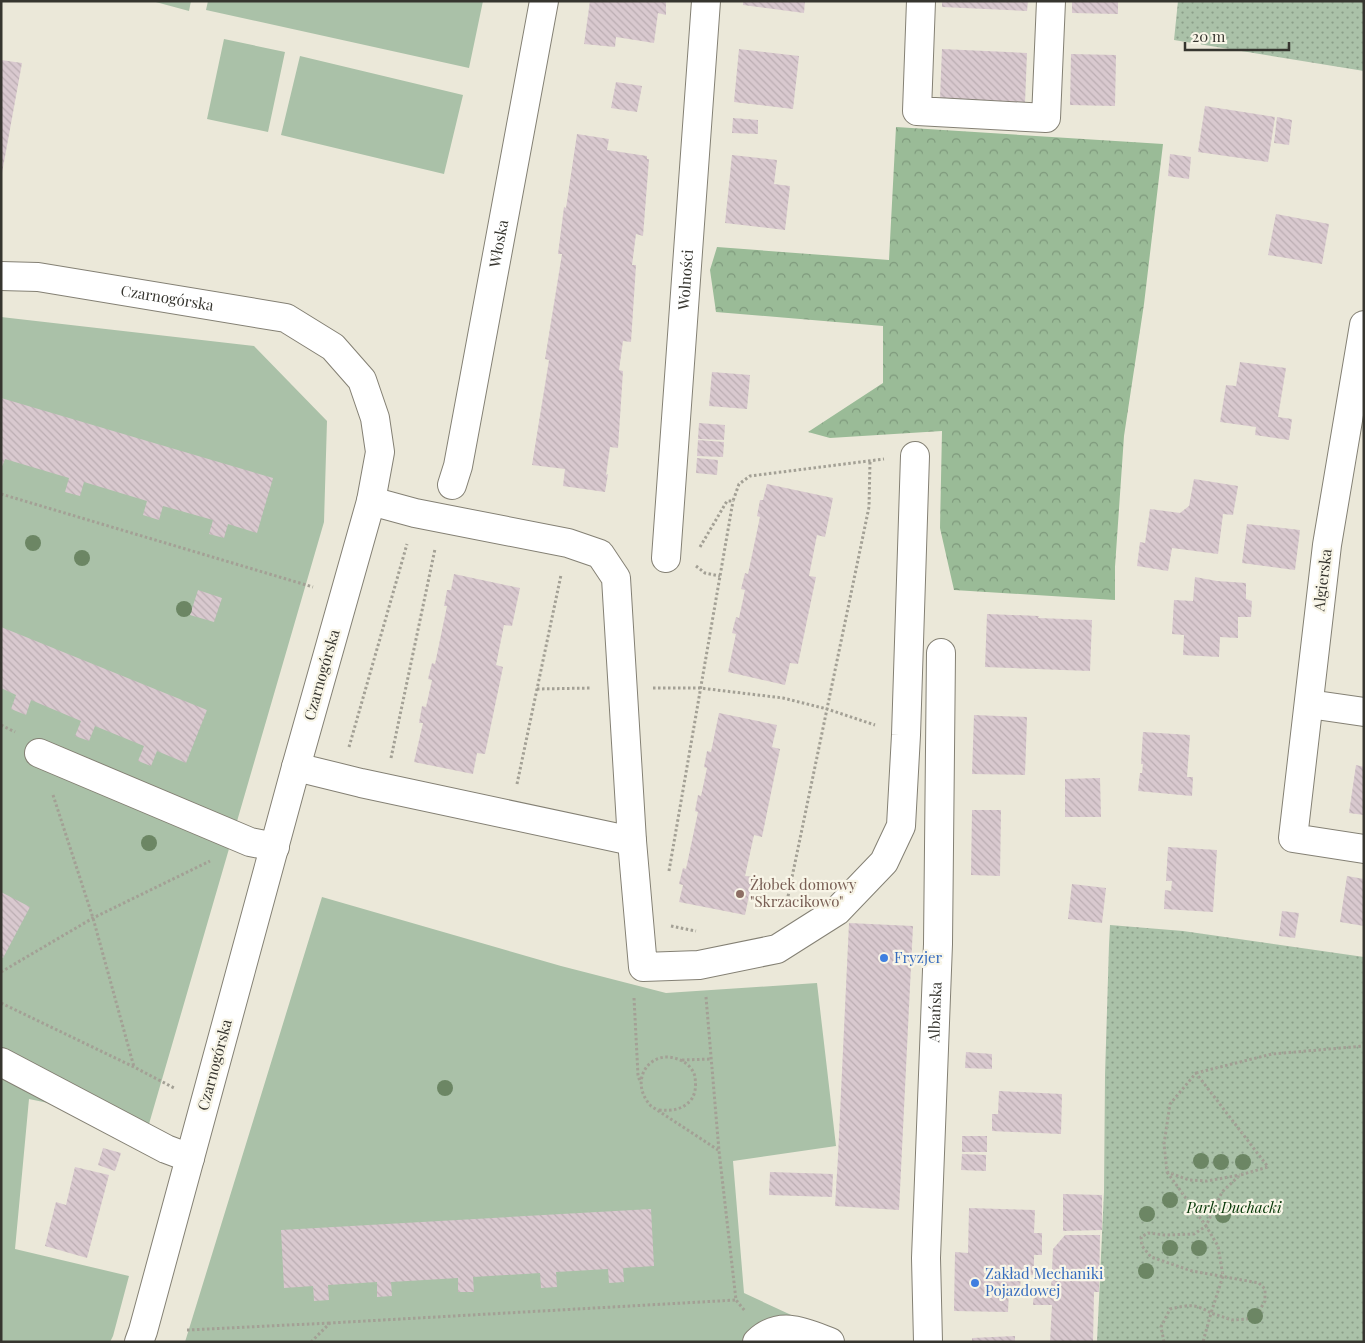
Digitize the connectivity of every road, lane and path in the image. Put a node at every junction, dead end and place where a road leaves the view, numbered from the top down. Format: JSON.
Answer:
{"nodes":[{"id":1,"x":544,"y":1,"type":"edge"},
{"id":2,"x":706,"y":1,"type":"edge"},
{"id":3,"x":921,"y":1,"type":"edge"},
{"id":4,"x":1051,"y":1,"type":"edge"},
{"id":5,"x":1,"y":276,"type":"edge"},
{"id":6,"x":1364,"y":325,"type":"edge"},
{"id":7,"x":915,"y":456,"type":"joint"},
{"id":8,"x":870,"y":461,"type":"junction"},
{"id":9,"x":452,"y":485,"type":"dead end"},
{"id":10,"x":1,"y":494,"type":"edge"},
{"id":11,"x":371,"y":501,"type":"junction"},
{"id":12,"x":733,"y":501,"type":"junction"},
{"id":13,"x":415,"y":513,"type":"junction"},
{"id":14,"x":441,"y":518,"type":"junction"},
{"id":15,"x":568,"y":543,"type":"junction"},
{"id":16,"x":666,"y":558,"type":"joint"},
{"id":17,"x":705,"y":573,"type":"dead end"},
{"id":18,"x":720,"y":576,"type":"junction"},
{"id":19,"x":319,"y":589,"type":"dead end"},
{"id":20,"x":941,"y":653,"type":"dead end"},
{"id":21,"x":623,"y":688,"type":"junction"},
{"id":22,"x":700,"y":688,"type":"junction"},
{"id":23,"x":537,"y":689,"type":"junction"},
{"id":24,"x":1309,"y":704,"type":"junction"},
{"id":25,"x":827,"y":709,"type":"junction"},
{"id":26,"x":1364,"y":712,"type":"edge"},
{"id":27,"x":906,"y":735,"type":"junction"},
{"id":28,"x":395,"y":738,"type":"dead end"},
{"id":29,"x":39,"y":753,"type":"joint"},
{"id":30,"x":296,"y":767,"type":"junction"},
{"id":31,"x":340,"y":778,"type":"junction"},
{"id":32,"x":510,"y":815,"type":"junction"},
{"id":33,"x":632,"y":840,"type":"junction"},
{"id":34,"x":262,"y":844,"type":"junction"},
{"id":35,"x":1364,"y":849,"type":"edge"},
{"id":36,"x":667,"y":880,"type":"dead end"},
{"id":37,"x":93,"y":918,"type":"junction"},
{"id":38,"x":668,"y":925,"type":"dead end"},
{"id":39,"x":704,"y":933,"type":"dead end"},
{"id":40,"x":777,"y":949,"type":"junction"},
{"id":41,"x":700,"y":965,"type":"junction"},
{"id":42,"x":643,"y":967,"type":"junction"},
{"id":43,"x":1,"y":972,"type":"edge"},
{"id":44,"x":1,"y":1004,"type":"edge"},
{"id":45,"x":1364,"y":1046,"type":"edge"},
{"id":46,"x":711,"y":1059,"type":"junction"},
{"id":47,"x":681,"y":1060,"type":"junction"},
{"id":48,"x":1,"y":1062,"type":"edge"},
{"id":49,"x":134,"y":1067,"type":"junction"},
{"id":50,"x":1196,"y":1073,"type":"junction"},
{"id":51,"x":640,"y":1082,"type":"junction"},
{"id":52,"x":181,"y":1092,"type":"dead end"},
{"id":53,"x":659,"y":1110,"type":"junction"},
{"id":54,"x":719,"y":1151,"type":"junction"},
{"id":55,"x":190,"y":1158,"type":"junction"},
{"id":56,"x":1167,"y":1172,"type":"junction"},
{"id":57,"x":1240,"y":1175,"type":"junction"},
{"id":58,"x":1206,"y":1226,"type":"junction"},
{"id":59,"x":1223,"y":1276,"type":"junction"},
{"id":60,"x":736,"y":1300,"type":"junction"},
{"id":61,"x":1211,"y":1313,"type":"junction"},
{"id":62,"x":330,"y":1323,"type":"junction"},
{"id":63,"x":187,"y":1330,"type":"dead end"},
{"id":64,"x":761,"y":1338,"type":"edge"},
{"id":65,"x":139,"y":1342,"type":"edge"},
{"id":66,"x":311,"y":1342,"type":"edge"},
{"id":67,"x":830,"y":1342,"type":"edge"},
{"id":68,"x":928,"y":1342,"type":"edge"},
{"id":69,"x":1164,"y":1342,"type":"edge"},
{"id":70,"x":1203,"y":1342,"type":"edge"}],
"edges":[{"from":1,"to":9,"type":"street","name":"Włoska"},
{"from":2,"to":16,"type":"street","name":"Wolności"},
{"from":3,"to":4,"type":"street"},
{"from":5,"to":11,"type":"street","name":"Czarnogórska"},
{"from":6,"to":24,"type":"street","name":"Algierska"},
{"from":7,"to":8,"type":"path"},
{"from":7,"to":27,"type":"street"},
{"from":8,"to":12,"type":"path"},
{"from":8,"to":25,"type":"path"},
{"from":10,"to":19,"type":"path"},
{"from":11,"to":13,"type":"street"},
{"from":11,"to":30,"type":"street","name":"Czarnogórska"},
{"from":12,"to":16,"type":"path"},
{"from":12,"to":18,"type":"path"},
{"from":13,"to":14,"type":"street"},
{"from":13,"to":31,"type":"path"},
{"from":14,"to":15,"type":"street"},
{"from":14,"to":28,"type":"path"},
{"from":15,"to":21,"type":"street"},
{"from":15,"to":23,"type":"path"},
{"from":17,"to":18,"type":"path"},
{"from":18,"to":22,"type":"path"},
{"from":20,"to":68,"type":"street","name":"Albańska"},
{"from":21,"to":22,"type":"path"},
{"from":21,"to":23,"type":"path"},
{"from":21,"to":33,"type":"street"},
{"from":22,"to":25,"type":"path"},
{"from":22,"to":36,"type":"path"},
{"from":23,"to":32,"type":"path"},
{"from":24,"to":26,"type":"street"},
{"from":24,"to":35,"type":"street","name":"Algierska"},
{"from":25,"to":27,"type":"path"},
{"from":25,"to":40,"type":"path"},
{"from":27,"to":40,"type":"street"},
{"from":29,"to":34,"type":"street"},
{"from":29,"to":37,"type":"path"},
{"from":30,"to":31,"type":"street"},
{"from":30,"to":34,"type":"street","name":"Czarnogórska"},
{"from":31,"to":32,"type":"street"},
{"from":32,"to":33,"type":"street"},
{"from":33,"to":42,"type":"street"},
{"from":34,"to":37,"type":"path"},
{"from":34,"to":55,"type":"street","name":"Czarnogórska"},
{"from":37,"to":43,"type":"path"},
{"from":37,"to":49,"type":"path"},
{"from":38,"to":39,"type":"path"},
{"from":40,"to":41,"type":"street"},
{"from":41,"to":42,"type":"street"},
{"from":41,"to":46,"type":"path"},
{"from":42,"to":51,"type":"path"},
{"from":44,"to":49,"type":"path"},
{"from":45,"to":50,"type":"path"},
{"from":46,"to":47,"type":"path"},
{"from":46,"to":54,"type":"path"},
{"from":47,"to":51,"type":"path"},
{"from":47,"to":53,"type":"path"},
{"from":48,"to":55,"type":"street"},
{"from":49,"to":52,"type":"path"},
{"from":50,"to":56,"type":"path"},
{"from":50,"to":57,"type":"path"},
{"from":51,"to":53,"type":"path"},
{"from":53,"to":54,"type":"path"},
{"from":54,"to":60,"type":"path"},
{"from":55,"to":65,"type":"street","name":"Czarnogórska"},
{"from":56,"to":57,"type":"path"},
{"from":56,"to":58,"type":"path"},
{"from":57,"to":58,"type":"path"},
{"from":58,"to":59,"type":"path"},
{"from":58,"to":59,"type":"path"},
{"from":59,"to":61,"type":"path"},
{"from":59,"to":61,"type":"path"},
{"from":60,"to":62,"type":"path"},
{"from":60,"to":64,"type":"path"},
{"from":61,"to":69,"type":"path"},
{"from":61,"to":70,"type":"path"},
{"from":62,"to":63,"type":"path"},
{"from":62,"to":66,"type":"path"},
{"from":64,"to":67,"type":"street"}]}
